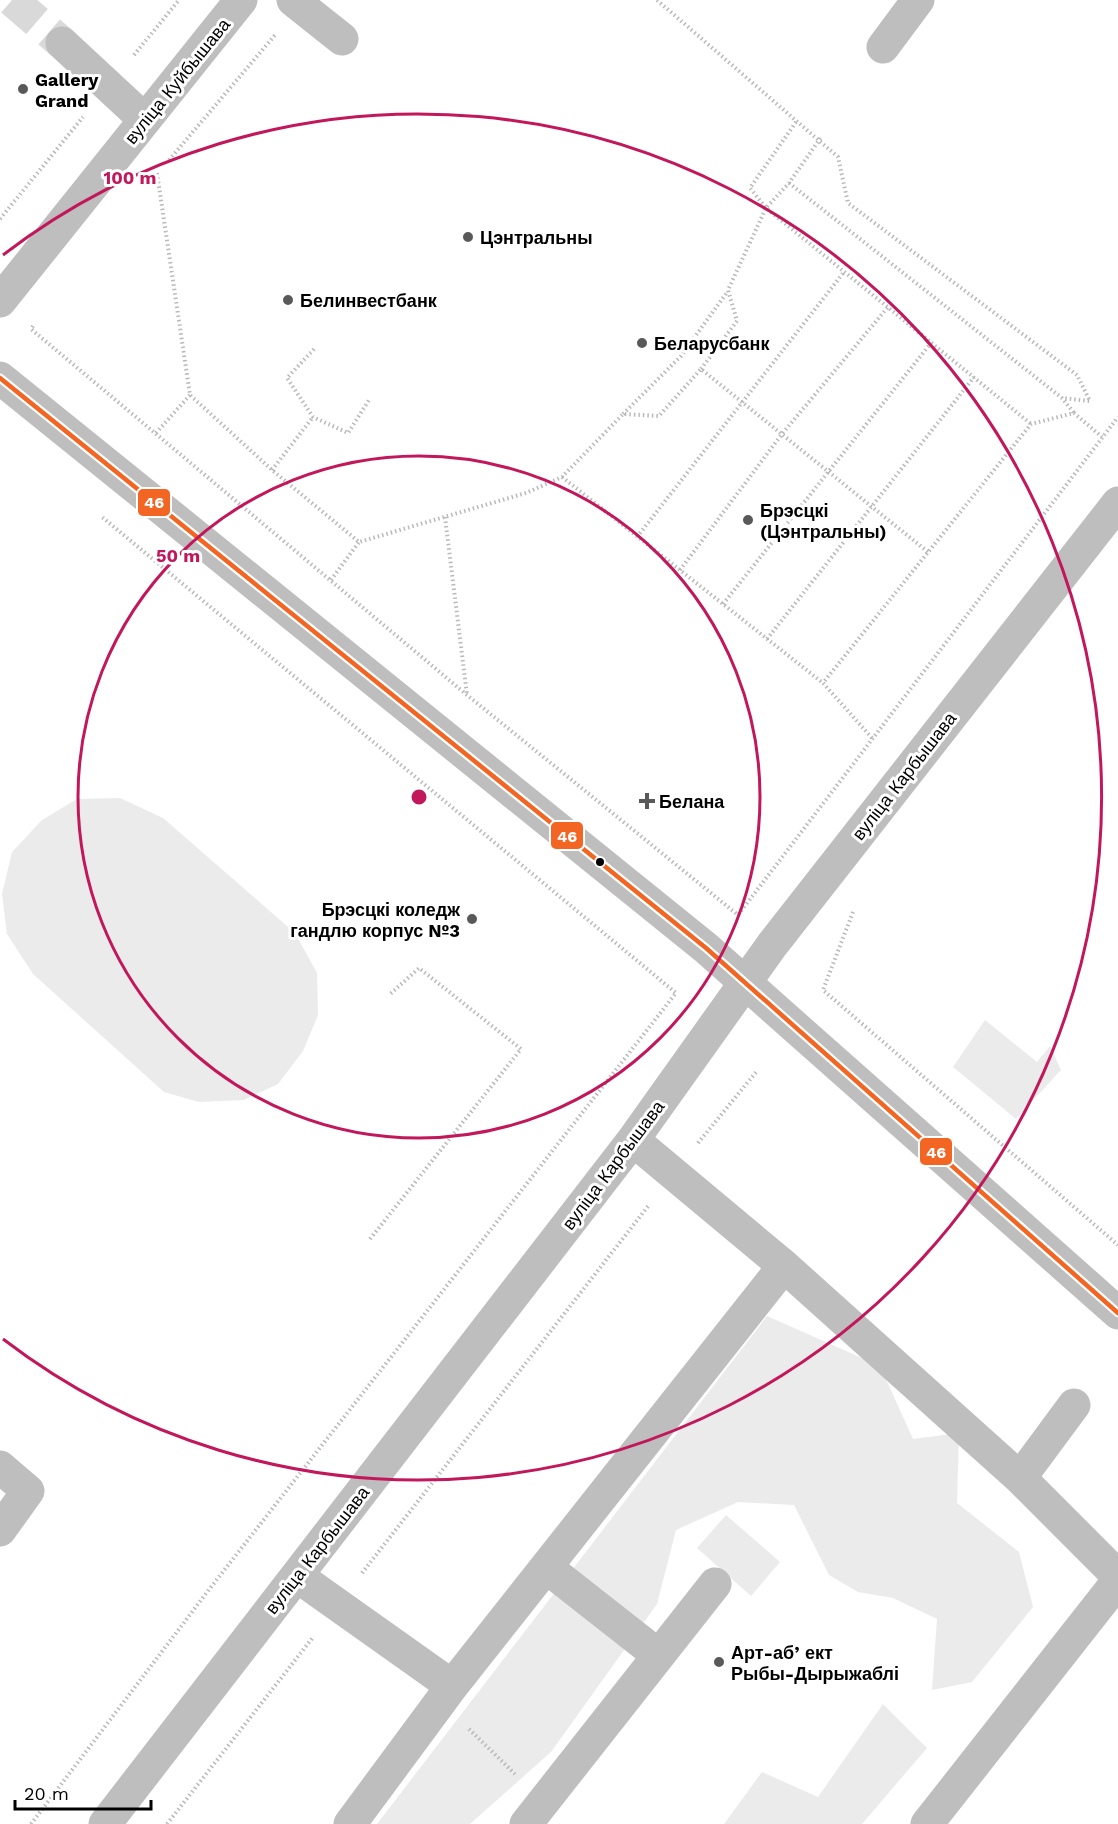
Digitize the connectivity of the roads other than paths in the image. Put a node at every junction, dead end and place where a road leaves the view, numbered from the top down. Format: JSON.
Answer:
{"nodes":[{"id":1,"x":241,"y":0,"type":"edge"},
{"id":2,"x":918,"y":0,"type":"edge"},
{"id":3,"x":296,"y":3,"type":"edge"},
{"id":4,"x":342,"y":39,"type":"dead end"},
{"id":5,"x":62,"y":43,"type":"tunnel mouth"},
{"id":6,"x":883,"y":47,"type":"dead end"},
{"id":7,"x":145,"y":120,"type":"junction"},
{"id":8,"x":0,"y":302,"type":"edge"},
{"id":9,"x":0,"y":378,"type":"edge"},
{"id":10,"x":1118,"y":503,"type":"edge"},
{"id":11,"x":746,"y":984,"type":"junction"},
{"id":12,"x":633,"y":1140,"type":"junction"},
{"id":13,"x":784,"y":1266,"type":"junction"},
{"id":14,"x":1118,"y":1313,"type":"edge"},
{"id":15,"x":1074,"y":1405,"type":"dead end"},
{"id":16,"x":0,"y":1467,"type":"edge"},
{"id":17,"x":1020,"y":1478,"type":"junction"},
{"id":18,"x":0,"y":1530,"type":"edge"},
{"id":19,"x":546,"y":1567,"type":"junction"},
{"id":20,"x":297,"y":1575,"type":"junction"},
{"id":21,"x":1118,"y":1576,"type":"edge"},
{"id":22,"x":1118,"y":1581,"type":"edge"},
{"id":23,"x":715,"y":1584,"type":"dead end"},
{"id":24,"x":658,"y":1655,"type":"junction"},
{"id":25,"x":446,"y":1693,"type":"junction"},
{"id":26,"x":534,"y":1813,"type":"edge"},
{"id":27,"x":105,"y":1824,"type":"edge"},
{"id":28,"x":350,"y":1824,"type":"edge"},
{"id":29,"x":927,"y":1824,"type":"edge"}],
"edges":[{"from":1,"to":7,"type":"street","name":"вуліца Куйбышава"},
{"from":2,"to":6,"type":"street"},
{"from":3,"to":4,"type":"street"},
{"from":5,"to":7,"type":"street"},
{"from":7,"to":8,"type":"street","name":"вуліца Куйбышава"},
{"from":9,"to":11,"type":"street"},
{"from":10,"to":11,"type":"street","name":"вуліца Карбышава"},
{"from":11,"to":12,"type":"street","name":"вуліца Карбышава"},
{"from":11,"to":14,"type":"street"},
{"from":12,"to":13,"type":"street"},
{"from":12,"to":20,"type":"street","name":"вуліца Карбышава"},
{"from":13,"to":17,"type":"street"},
{"from":13,"to":19,"type":"street"},
{"from":15,"to":17,"type":"street"},
{"from":16,"to":18,"type":"street"},
{"from":17,"to":21,"type":"street"},
{"from":19,"to":24,"type":"street"},
{"from":19,"to":25,"type":"street"},
{"from":20,"to":25,"type":"street"},
{"from":20,"to":27,"type":"street","name":"вуліца Карбышава"},
{"from":22,"to":29,"type":"street"},
{"from":23,"to":24,"type":"street"},
{"from":24,"to":26,"type":"street"},
{"from":25,"to":28,"type":"street"}]}
